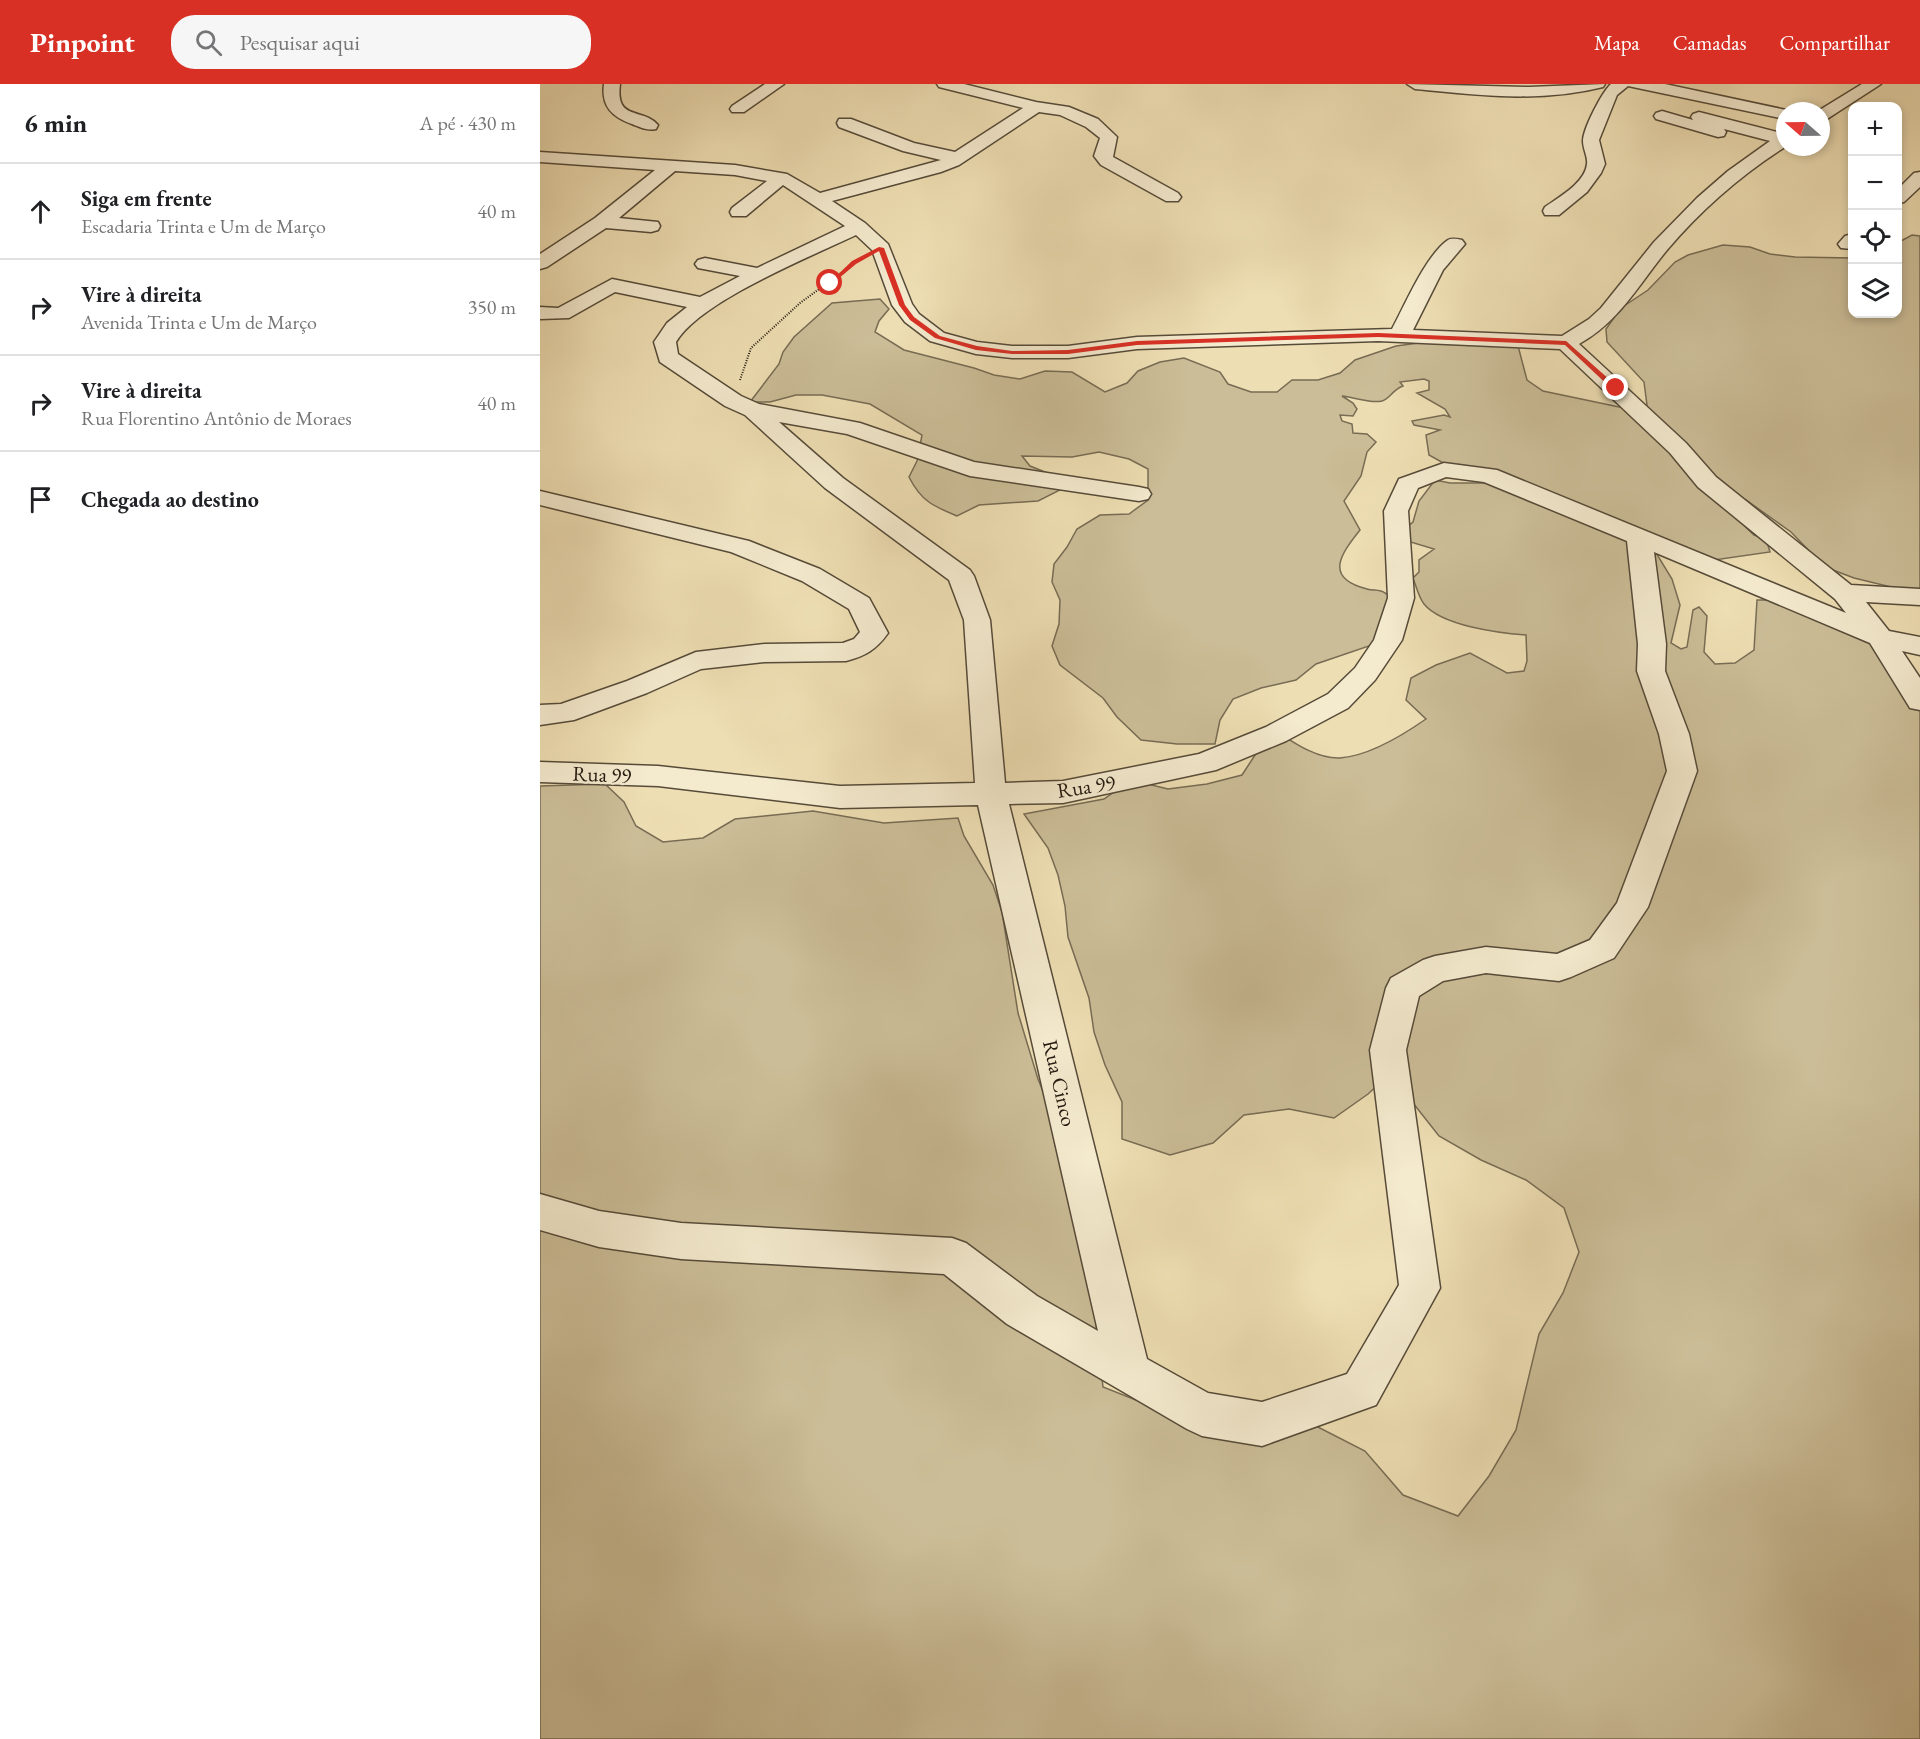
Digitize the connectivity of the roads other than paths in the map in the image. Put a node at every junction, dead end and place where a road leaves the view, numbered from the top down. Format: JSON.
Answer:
{"nodes":[{"id":1,"x":612,"y":84,"type":"edge"},
{"id":2,"x":776,"y":84,"type":"edge"},
{"id":3,"x":945,"y":84,"type":"edge"},
{"id":4,"x":1415,"y":84,"type":"edge"},
{"id":5,"x":1597,"y":84,"type":"edge"},
{"id":6,"x":1621,"y":84,"type":"edge"},
{"id":7,"x":1634,"y":84,"type":"edge"},
{"id":8,"x":1661,"y":84,"type":"edge"},
{"id":9,"x":1873,"y":84,"type":"edge"},
{"id":10,"x":1686,"y":92,"type":"junction"},
{"id":11,"x":1036,"y":107,"type":"junction"},
{"id":12,"x":738,"y":109,"type":"dead end"},
{"id":13,"x":1830,"y":111,"type":"edge"},
{"id":14,"x":1665,"y":112,"type":"dead end"},
{"id":15,"x":1776,"y":112,"type":"edge"},
{"id":16,"x":845,"y":123,"type":"dead end"},
{"id":17,"x":650,"y":125,"type":"dead end"},
{"id":18,"x":1776,"y":141,"type":"edge"},
{"id":19,"x":1776,"y":145,"type":"edge"},
{"id":20,"x":542,"y":156,"type":"edge"},
{"id":21,"x":957,"y":158,"type":"junction"},
{"id":22,"x":671,"y":166,"type":"junction"},
{"id":23,"x":1920,"y":177,"type":"edge"},
{"id":24,"x":781,"y":178,"type":"junction"},
{"id":25,"x":1902,"y":194,"type":"edge"},
{"id":26,"x":1172,"y":197,"type":"dead end"},
{"id":27,"x":818,"y":199,"type":"junction"},
{"id":28,"x":1552,"y":211,"type":"dead end"},
{"id":29,"x":740,"y":212,"type":"dead end"},
{"id":30,"x":602,"y":222,"type":"junction"},
{"id":31,"x":651,"y":226,"type":"dead end"},
{"id":32,"x":858,"y":227,"type":"junction"},
{"id":33,"x":1455,"y":244,"type":"dead end"},
{"id":34,"x":540,"y":263,"type":"edge"},
{"id":35,"x":705,"y":264,"type":"dead end"},
{"id":36,"x":759,"y":274,"type":"junction"},
{"id":37,"x":703,"y":304,"type":"junction"},
{"id":38,"x":540,"y":313,"type":"edge"},
{"id":39,"x":1400,"y":335,"type":"junction"},
{"id":40,"x":1566,"y":343,"type":"junction"},
{"id":41,"x":743,"y":405,"type":"junction"},
{"id":42,"x":1139,"y":494,"type":"dead end"},
{"id":43,"x":540,"y":498,"type":"edge"},
{"id":44,"x":1639,"y":538,"type":"junction"},
{"id":45,"x":1844,"y":593,"type":"junction"},
{"id":46,"x":1920,"y":597,"type":"edge"},
{"id":47,"x":1880,"y":637,"type":"junction"},
{"id":48,"x":1920,"y":646,"type":"edge"},
{"id":49,"x":1920,"y":701,"type":"edge"},
{"id":50,"x":540,"y":715,"type":"edge"},
{"id":51,"x":540,"y":772,"type":"edge"},
{"id":52,"x":991,"y":794,"type":"junction"},
{"id":53,"x":540,"y":1212,"type":"edge"},
{"id":54,"x":1129,"y":1372,"type":"junction"}],
"edges":[{"from":1,"to":17,"type":"street"},
{"from":2,"to":12,"type":"street"},
{"from":3,"to":11,"type":"street"},
{"from":4,"to":5,"type":"street"},
{"from":6,"to":28,"type":"street"},
{"from":7,"to":10,"type":"street"},
{"from":8,"to":10,"type":"street"},
{"from":9,"to":13,"type":"street"},
{"from":10,"to":15,"type":"street"},
{"from":11,"to":21,"type":"street"},
{"from":11,"to":26,"type":"street"},
{"from":14,"to":18,"type":"street"},
{"from":16,"to":21,"type":"street"},
{"from":19,"to":40,"type":"street"},
{"from":20,"to":22,"type":"street"},
{"from":21,"to":27,"type":"street"},
{"from":22,"to":24,"type":"street"},
{"from":22,"to":30,"type":"street"},
{"from":23,"to":25,"type":"street"},
{"from":24,"to":27,"type":"street"},
{"from":24,"to":29,"type":"street"},
{"from":27,"to":32,"type":"street"},
{"from":30,"to":31,"type":"street"},
{"from":30,"to":34,"type":"street"},
{"from":32,"to":36,"type":"street"},
{"from":32,"to":39,"type":"street"},
{"from":33,"to":39,"type":"street"},
{"from":35,"to":36,"type":"street"},
{"from":36,"to":37,"type":"street"},
{"from":37,"to":38,"type":"street"},
{"from":37,"to":41,"type":"street"},
{"from":39,"to":40,"type":"street"},
{"from":40,"to":45,"type":"street"},
{"from":41,"to":42,"type":"street"},
{"from":41,"to":52,"type":"street","name":"Rua Cinco"},
{"from":43,"to":50,"type":"street"},
{"from":44,"to":47,"type":"street"},
{"from":44,"to":52,"type":"street","name":"Rua 99"},
{"from":44,"to":54,"type":"street"},
{"from":45,"to":46,"type":"street"},
{"from":45,"to":47,"type":"street"},
{"from":47,"to":48,"type":"street"},
{"from":47,"to":49,"type":"street"},
{"from":51,"to":52,"type":"street","name":"Rua 99"},
{"from":52,"to":54,"type":"street","name":"Rua Cinco"},
{"from":53,"to":54,"type":"street"}]}
